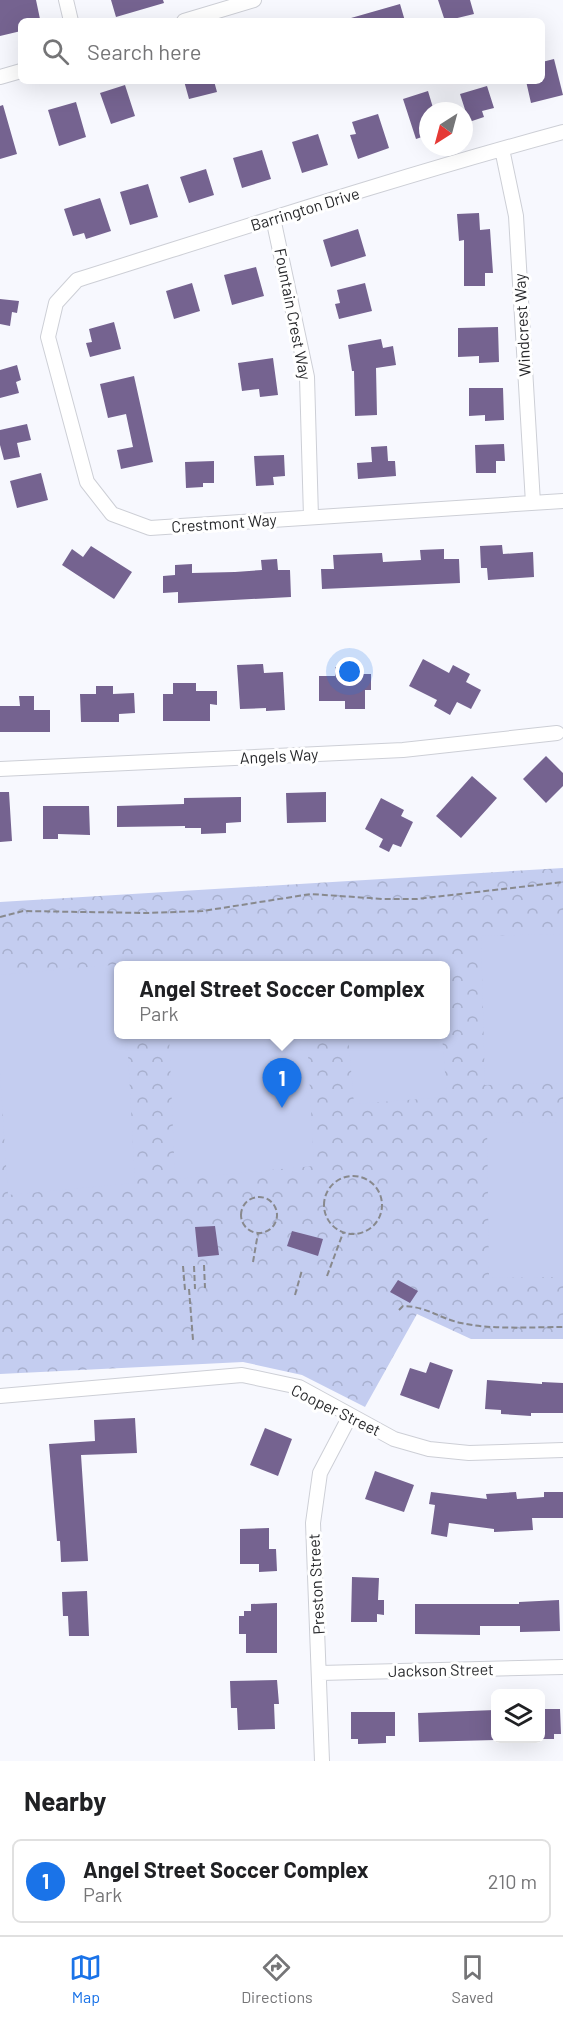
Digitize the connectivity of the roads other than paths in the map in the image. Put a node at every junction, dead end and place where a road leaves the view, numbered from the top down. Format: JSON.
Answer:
{"nodes":[{"id":1,"x":66,"y":0,"type":"edge"},
{"id":2,"x":254,"y":0,"type":"edge"},
{"id":3,"x":70,"y":18,"type":"edge"},
{"id":4,"x":194,"y":18,"type":"edge"},
{"id":5,"x":18,"y":71,"type":"edge"},
{"id":6,"x":0,"y":77,"type":"edge"},
{"id":7,"x":563,"y":132,"type":"edge"},
{"id":8,"x":501,"y":149,"type":"junction"},
{"id":9,"x":273,"y":218,"type":"junction"},
{"id":10,"x":56,"y":303,"type":"joint"},
{"id":11,"x":563,"y":501,"type":"edge"},
{"id":12,"x":533,"y":503,"type":"junction"},
{"id":13,"x":311,"y":518,"type":"junction"},
{"id":14,"x":557,"y":733,"type":"dead end"},
{"id":15,"x":0,"y":769,"type":"edge"},
{"id":16,"x":0,"y":1396,"type":"edge"},
{"id":17,"x":350,"y":1416,"type":"junction"},
{"id":18,"x":563,"y":1450,"type":"edge"},
{"id":19,"x":563,"y":1667,"type":"edge"},
{"id":20,"x":320,"y":1673,"type":"junction"},
{"id":21,"x":322,"y":1761,"type":"edge"}],
"edges":[{"from":1,"to":3,"type":"street"},
{"from":2,"to":4,"type":"street"},
{"from":5,"to":6,"type":"street"},
{"from":7,"to":8,"type":"street","name":"Barrington Drive"},
{"from":8,"to":9,"type":"street","name":"Barrington Drive"},
{"from":8,"to":12,"type":"street","name":"Windcrest Way"},
{"from":9,"to":10,"type":"street","name":"Barrington Drive"},
{"from":9,"to":13,"type":"street","name":"Fountain Crest Way"},
{"from":10,"to":13,"type":"street","name":"Crestmont Way"},
{"from":11,"to":12,"type":"street","name":"Crestmont Way"},
{"from":12,"to":13,"type":"street","name":"Crestmont Way"},
{"from":14,"to":15,"type":"street","name":"Angels Way"},
{"from":16,"to":17,"type":"street","name":"Cooper Street"},
{"from":17,"to":18,"type":"street","name":"Cooper Street"},
{"from":17,"to":20,"type":"street","name":"Preston Street"},
{"from":19,"to":20,"type":"street","name":"Jackson Street"},
{"from":20,"to":21,"type":"street","name":"Preston Street"}]}
